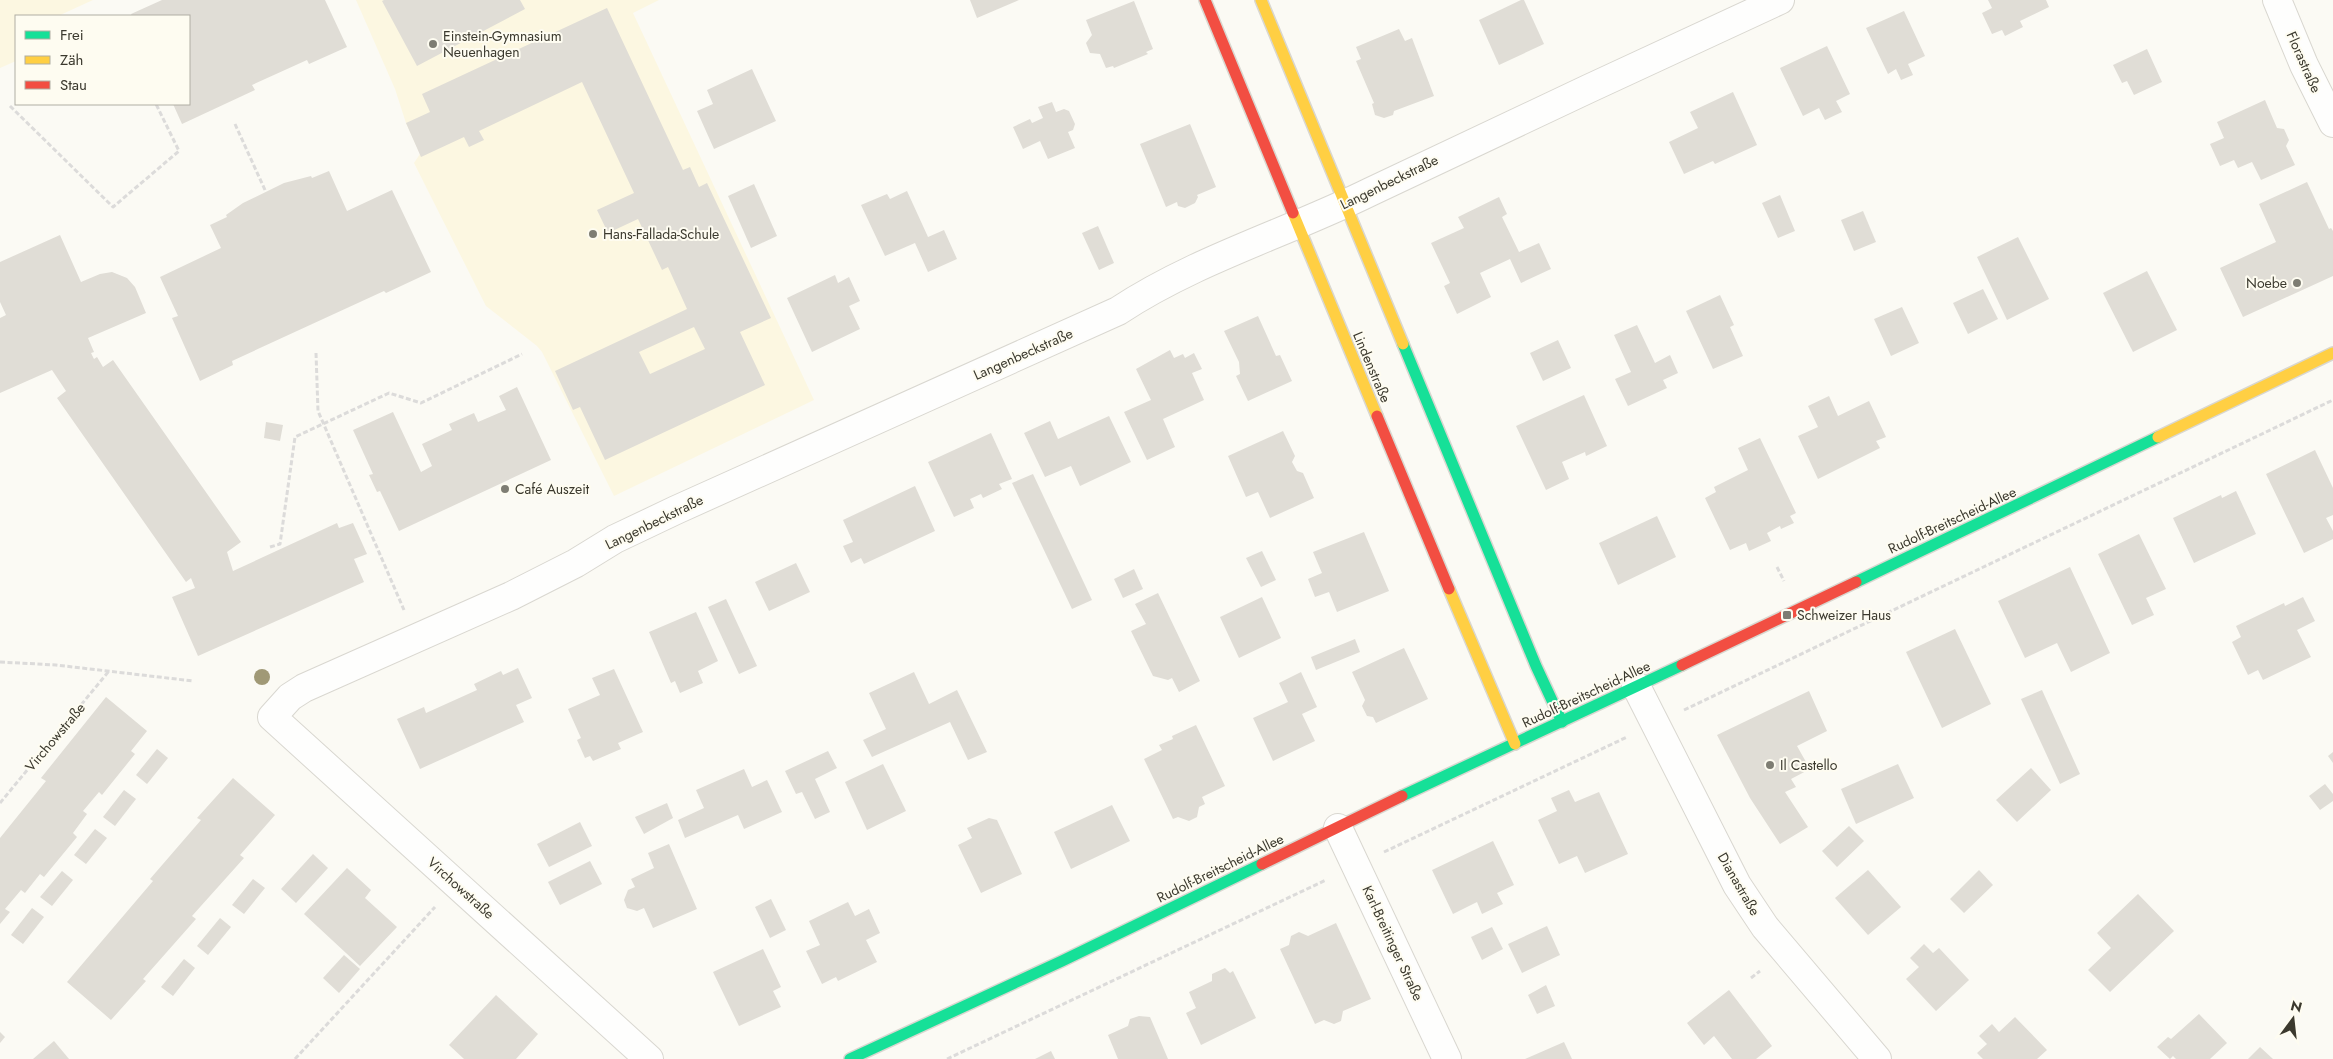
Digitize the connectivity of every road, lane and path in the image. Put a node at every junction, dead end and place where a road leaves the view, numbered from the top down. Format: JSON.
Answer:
{"nodes":[{"id":1,"x":1205,"y":0,"type":"edge"},
{"id":2,"x":1261,"y":0,"type":"edge"},
{"id":3,"x":1780,"y":0,"type":"edge"},
{"id":4,"x":2277,"y":0,"type":"edge"},
{"id":5,"x":156,"y":105,"type":"edge"},
{"id":6,"x":10,"y":106,"type":"dead end"},
{"id":7,"x":2333,"y":123,"type":"edge"},
{"id":8,"x":235,"y":124,"type":"dead end"},
{"id":9,"x":265,"y":190,"type":"dead end"},
{"id":10,"x":1345,"y":204,"type":"junction"},
{"id":11,"x":1297,"y":225,"type":"junction"},
{"id":12,"x":316,"y":353,"type":"dead end"},
{"id":13,"x":2333,"y":353,"type":"edge"},
{"id":14,"x":522,"y":354,"type":"dead end"},
{"id":15,"x":323,"y":424,"type":"junction"},
{"id":16,"x":270,"y":547,"type":"dead end"},
{"id":17,"x":417,"y":639,"type":"junction"},
{"id":18,"x":0,"y":662,"type":"edge"},
{"id":19,"x":109,"y":671,"type":"junction"},
{"id":20,"x":193,"y":681,"type":"dead end"},
{"id":21,"x":1636,"y":686,"type":"junction"},
{"id":22,"x":272,"y":717,"type":"joint"},
{"id":23,"x":1562,"y":722,"type":"junction"},
{"id":24,"x":1515,"y":744,"type":"junction"},
{"id":25,"x":0,"y":803,"type":"edge"},
{"id":26,"x":1338,"y":828,"type":"junction"},
{"id":27,"x":456,"y":884,"type":"junction"},
{"id":28,"x":1872,"y":1058,"type":"edge"},
{"id":29,"x":295,"y":1059,"type":"edge"},
{"id":30,"x":649,"y":1059,"type":"edge"},
{"id":31,"x":850,"y":1059,"type":"edge"},
{"id":32,"x":1447,"y":1059,"type":"edge"}],
"edges":[{"from":1,"to":11,"type":"street","name":"Lindenstraße"},
{"from":2,"to":10,"type":"street"},
{"from":3,"to":10,"type":"street","name":"Langenbeckstraße"},
{"from":4,"to":7,"type":"street","name":"Florastraße"},
{"from":5,"to":6,"type":"path"},
{"from":8,"to":9,"type":"path"},
{"from":10,"to":11,"type":"street","name":"Langenbeckstraße"},
{"from":10,"to":23,"type":"street"},
{"from":11,"to":17,"type":"street","name":"Langenbeckstraße"},
{"from":11,"to":24,"type":"street","name":"Lindenstraße"},
{"from":12,"to":15,"type":"path"},
{"from":13,"to":21,"type":"street","name":"Rudolf-Breitscheid-Allee"},
{"from":14,"to":15,"type":"path"},
{"from":15,"to":16,"type":"path"},
{"from":15,"to":17,"type":"path"},
{"from":17,"to":22,"type":"street","name":"Langenbeckstraße"},
{"from":18,"to":19,"type":"path"},
{"from":19,"to":20,"type":"path"},
{"from":19,"to":25,"type":"path","name":"Virchowstraße"},
{"from":21,"to":23,"type":"street","name":"Rudolf-Breitscheid-Allee"},
{"from":21,"to":28,"type":"street","name":"Dianastraße"},
{"from":22,"to":27,"type":"street","name":"Virchowstraße"},
{"from":23,"to":24,"type":"street","name":"Rudolf-Breitscheid-Allee"},
{"from":24,"to":26,"type":"street","name":"Rudolf-Breitscheid-Allee"},
{"from":26,"to":31,"type":"street","name":"Rudolf-Breitscheid-Allee"},
{"from":26,"to":32,"type":"street","name":"Karl-Breitinger Straße"},
{"from":27,"to":29,"type":"path"},
{"from":27,"to":30,"type":"street","name":"Virchowstraße"}]}
